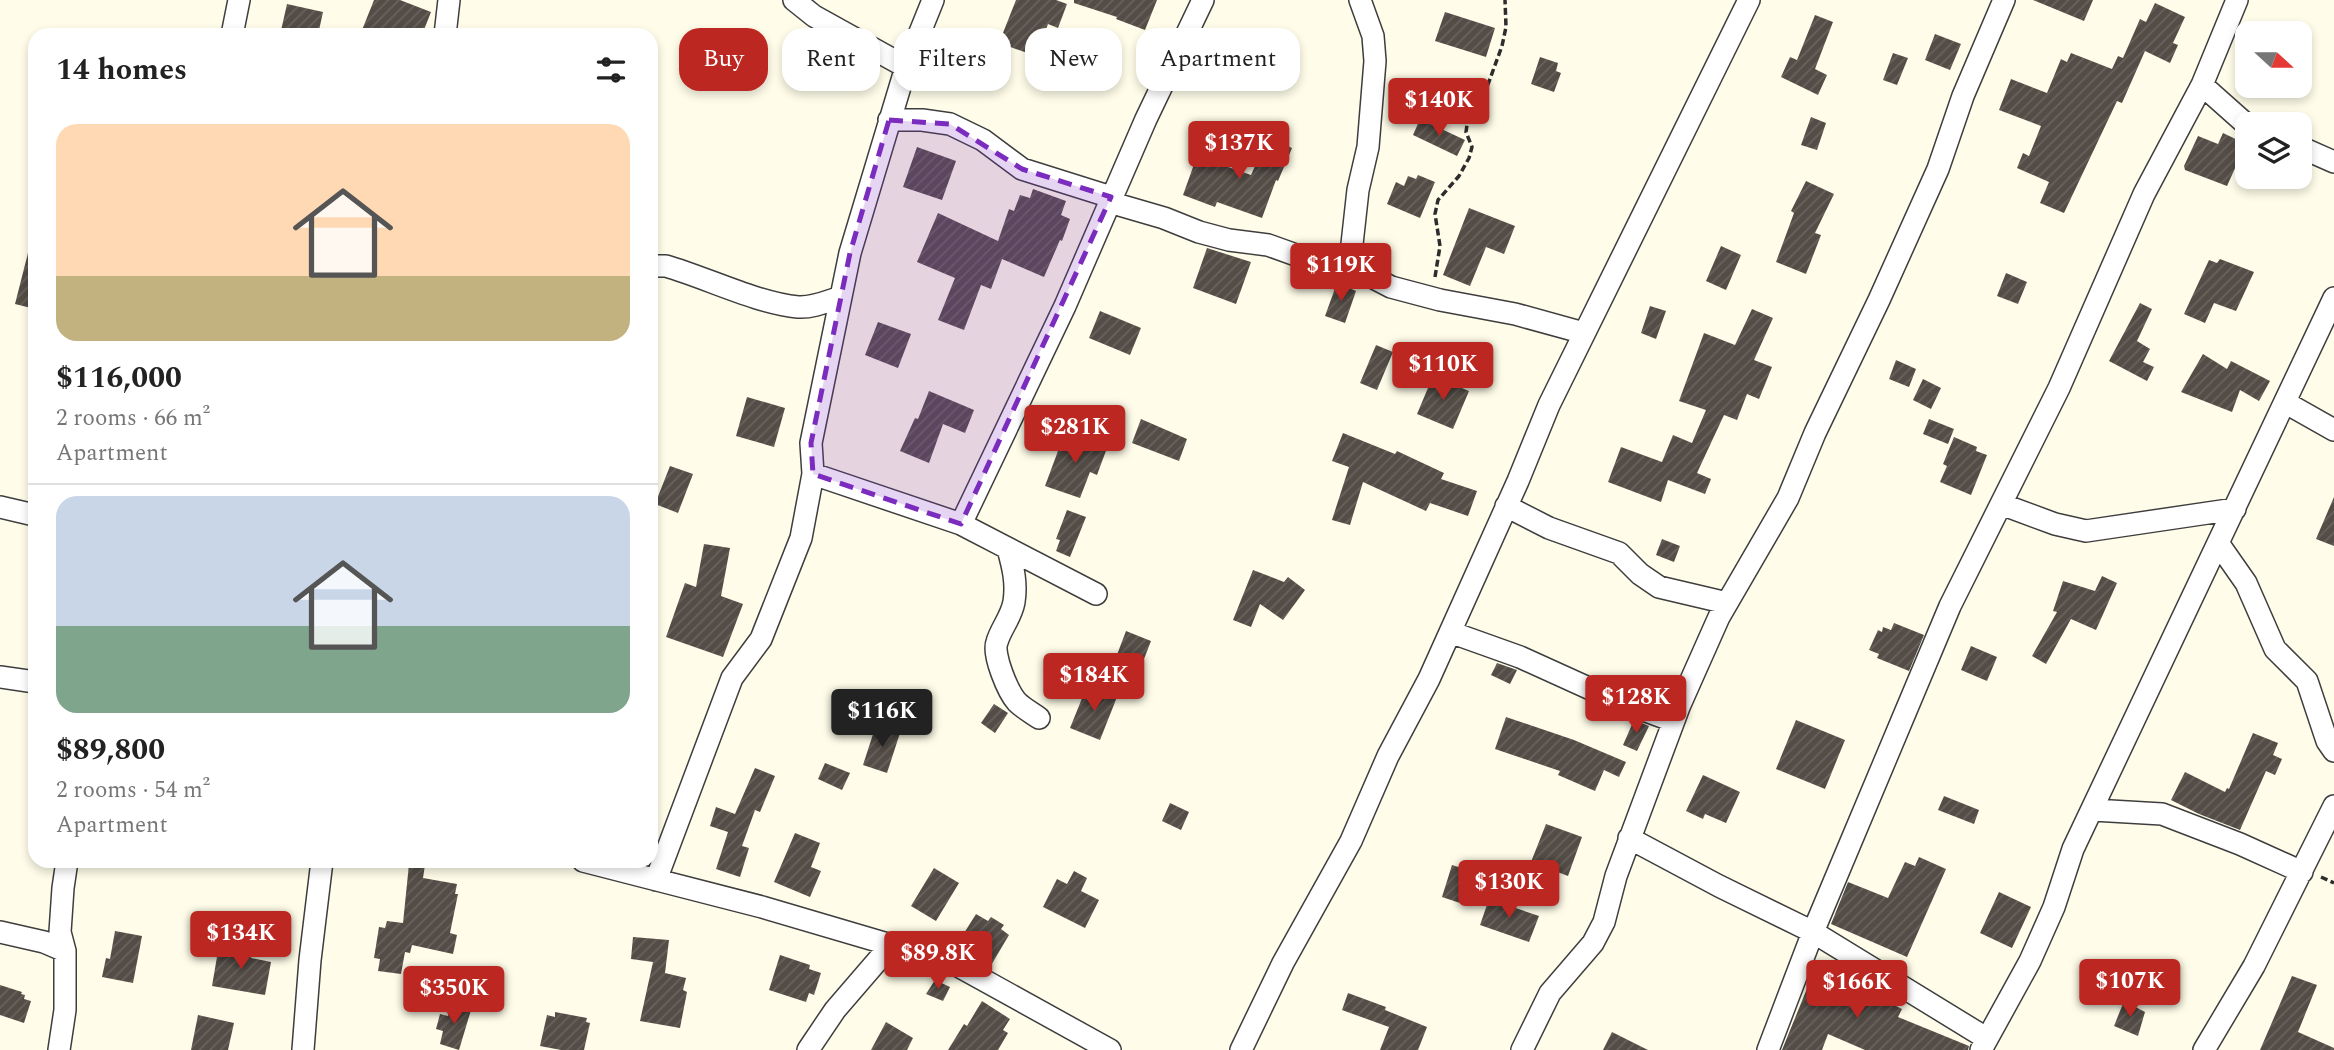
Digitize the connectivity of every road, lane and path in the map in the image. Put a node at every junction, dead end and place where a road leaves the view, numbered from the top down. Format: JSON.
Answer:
{"nodes":[{"id":1,"x":239,"y":0,"type":"edge"},
{"id":2,"x":449,"y":0,"type":"edge"},
{"id":3,"x":794,"y":0,"type":"edge"},
{"id":4,"x":933,"y":0,"type":"edge"},
{"id":5,"x":1203,"y":0,"type":"edge"},
{"id":6,"x":1360,"y":0,"type":"edge"},
{"id":7,"x":1505,"y":0,"type":"edge"},
{"id":8,"x":1749,"y":0,"type":"edge"},
{"id":9,"x":2004,"y":0,"type":"edge"},
{"id":10,"x":2237,"y":0,"type":"edge"},
{"id":11,"x":233,"y":28,"type":"edge"},
{"id":12,"x":446,"y":28,"type":"edge"},
{"id":13,"x":922,"y":28,"type":"edge"},
{"id":14,"x":894,"y":60,"type":"edge"},
{"id":15,"x":2202,"y":85,"type":"junction"},
{"id":16,"x":898,"y":91,"type":"edge"},
{"id":17,"x":2235,"y":114,"type":"edge"},
{"id":18,"x":889,"y":121,"type":"junction"},
{"id":19,"x":2312,"y":152,"type":"edge"},
{"id":20,"x":2334,"y":162,"type":"edge"},
{"id":21,"x":1110,"y":199,"type":"junction"},
{"id":22,"x":658,"y":266,"type":"edge"},
{"id":23,"x":1368,"y":275,"type":"junction"},
{"id":24,"x":841,"y":297,"type":"junction"},
{"id":25,"x":2334,"y":299,"type":"edge"},
{"id":26,"x":1440,"y":300,"type":"junction"},
{"id":27,"x":1584,"y":333,"type":"junction"},
{"id":28,"x":2286,"y":403,"type":"junction"},
{"id":29,"x":2334,"y":430,"type":"edge"},
{"id":30,"x":813,"y":474,"type":"junction"},
{"id":31,"x":2001,"y":504,"type":"junction"},
{"id":32,"x":1506,"y":506,"type":"junction"},
{"id":33,"x":0,"y":507,"type":"edge"},
{"id":34,"x":2235,"y":509,"type":"junction"},
{"id":35,"x":28,"y":514,"type":"edge"},
{"id":36,"x":961,"y":524,"type":"junction"},
{"id":37,"x":2218,"y":542,"type":"junction"},
{"id":38,"x":1008,"y":548,"type":"junction"},
{"id":39,"x":1096,"y":594,"type":"dead end"},
{"id":40,"x":1727,"y":603,"type":"junction"},
{"id":41,"x":1450,"y":632,"type":"junction"},
{"id":42,"x":0,"y":677,"type":"edge"},
{"id":43,"x":28,"y":681,"type":"edge"},
{"id":44,"x":1039,"y":719,"type":"dead end"},
{"id":45,"x":1673,"y":721,"type":"junction"},
{"id":46,"x":2334,"y":751,"type":"edge"},
{"id":47,"x":2334,"y":806,"type":"edge"},
{"id":48,"x":2093,"y":810,"type":"junction"},
{"id":49,"x":1629,"y":838,"type":"junction"},
{"id":50,"x":66,"y":868,"type":"edge"},
{"id":51,"x":320,"y":868,"type":"edge"},
{"id":52,"x":610,"y":868,"type":"edge"},
{"id":53,"x":2302,"y":872,"type":"junction"},
{"id":54,"x":656,"y":880,"type":"junction"},
{"id":55,"x":0,"y":932,"type":"edge"},
{"id":56,"x":1813,"y":932,"type":"junction"},
{"id":57,"x":891,"y":945,"type":"junction"},
{"id":58,"x":65,"y":951,"type":"junction"},
{"id":59,"x":1984,"y":1044,"type":"edge"},
{"id":60,"x":59,"y":1050,"type":"edge"},
{"id":61,"x":303,"y":1050,"type":"edge"},
{"id":62,"x":808,"y":1050,"type":"edge"},
{"id":63,"x":1110,"y":1050,"type":"edge"},
{"id":64,"x":1241,"y":1050,"type":"edge"},
{"id":65,"x":1522,"y":1050,"type":"edge"},
{"id":66,"x":1768,"y":1050,"type":"edge"},
{"id":67,"x":2204,"y":1050,"type":"edge"}],
"edges":[{"from":1,"to":11,"type":"street"},
{"from":2,"to":12,"type":"street"},
{"from":3,"to":14,"type":"street"},
{"from":4,"to":13,"type":"street"},
{"from":5,"to":21,"type":"street"},
{"from":6,"to":23,"type":"street"},
{"from":7,"to":26,"type":"path"},
{"from":8,"to":27,"type":"street"},
{"from":9,"to":40,"type":"street"},
{"from":10,"to":15,"type":"street"},
{"from":15,"to":17,"type":"street"},
{"from":15,"to":31,"type":"street"},
{"from":16,"to":18,"type":"street"},
{"from":18,"to":21,"type":"street"},
{"from":18,"to":24,"type":"street"},
{"from":19,"to":20,"type":"street"},
{"from":21,"to":23,"type":"street"},
{"from":21,"to":36,"type":"street"},
{"from":22,"to":24,"type":"street"},
{"from":23,"to":26,"type":"street"},
{"from":24,"to":30,"type":"street"},
{"from":25,"to":28,"type":"street"},
{"from":26,"to":27,"type":"street"},
{"from":27,"to":32,"type":"street"},
{"from":28,"to":29,"type":"street"},
{"from":28,"to":34,"type":"street"},
{"from":30,"to":36,"type":"street"},
{"from":30,"to":54,"type":"street"},
{"from":31,"to":34,"type":"street"},
{"from":31,"to":56,"type":"street"},
{"from":32,"to":40,"type":"street"},
{"from":32,"to":41,"type":"street"},
{"from":33,"to":35,"type":"street"},
{"from":34,"to":37,"type":"street"},
{"from":36,"to":38,"type":"street"},
{"from":37,"to":46,"type":"street"},
{"from":37,"to":48,"type":"street"},
{"from":38,"to":39,"type":"street"},
{"from":38,"to":44,"type":"street"},
{"from":40,"to":45,"type":"street"},
{"from":41,"to":45,"type":"street"},
{"from":41,"to":64,"type":"street"},
{"from":42,"to":43,"type":"street"},
{"from":45,"to":49,"type":"street"},
{"from":47,"to":53,"type":"street"},
{"from":48,"to":53,"type":"street"},
{"from":48,"to":59,"type":"street"},
{"from":49,"to":56,"type":"street"},
{"from":49,"to":65,"type":"street"},
{"from":50,"to":58,"type":"street"},
{"from":51,"to":61,"type":"street"},
{"from":52,"to":54,"type":"street"},
{"from":53,"to":67,"type":"street"},
{"from":54,"to":57,"type":"street"},
{"from":55,"to":58,"type":"street"},
{"from":56,"to":59,"type":"street"},
{"from":56,"to":66,"type":"street"},
{"from":57,"to":62,"type":"street"},
{"from":57,"to":63,"type":"street"},
{"from":58,"to":60,"type":"street"}]}
